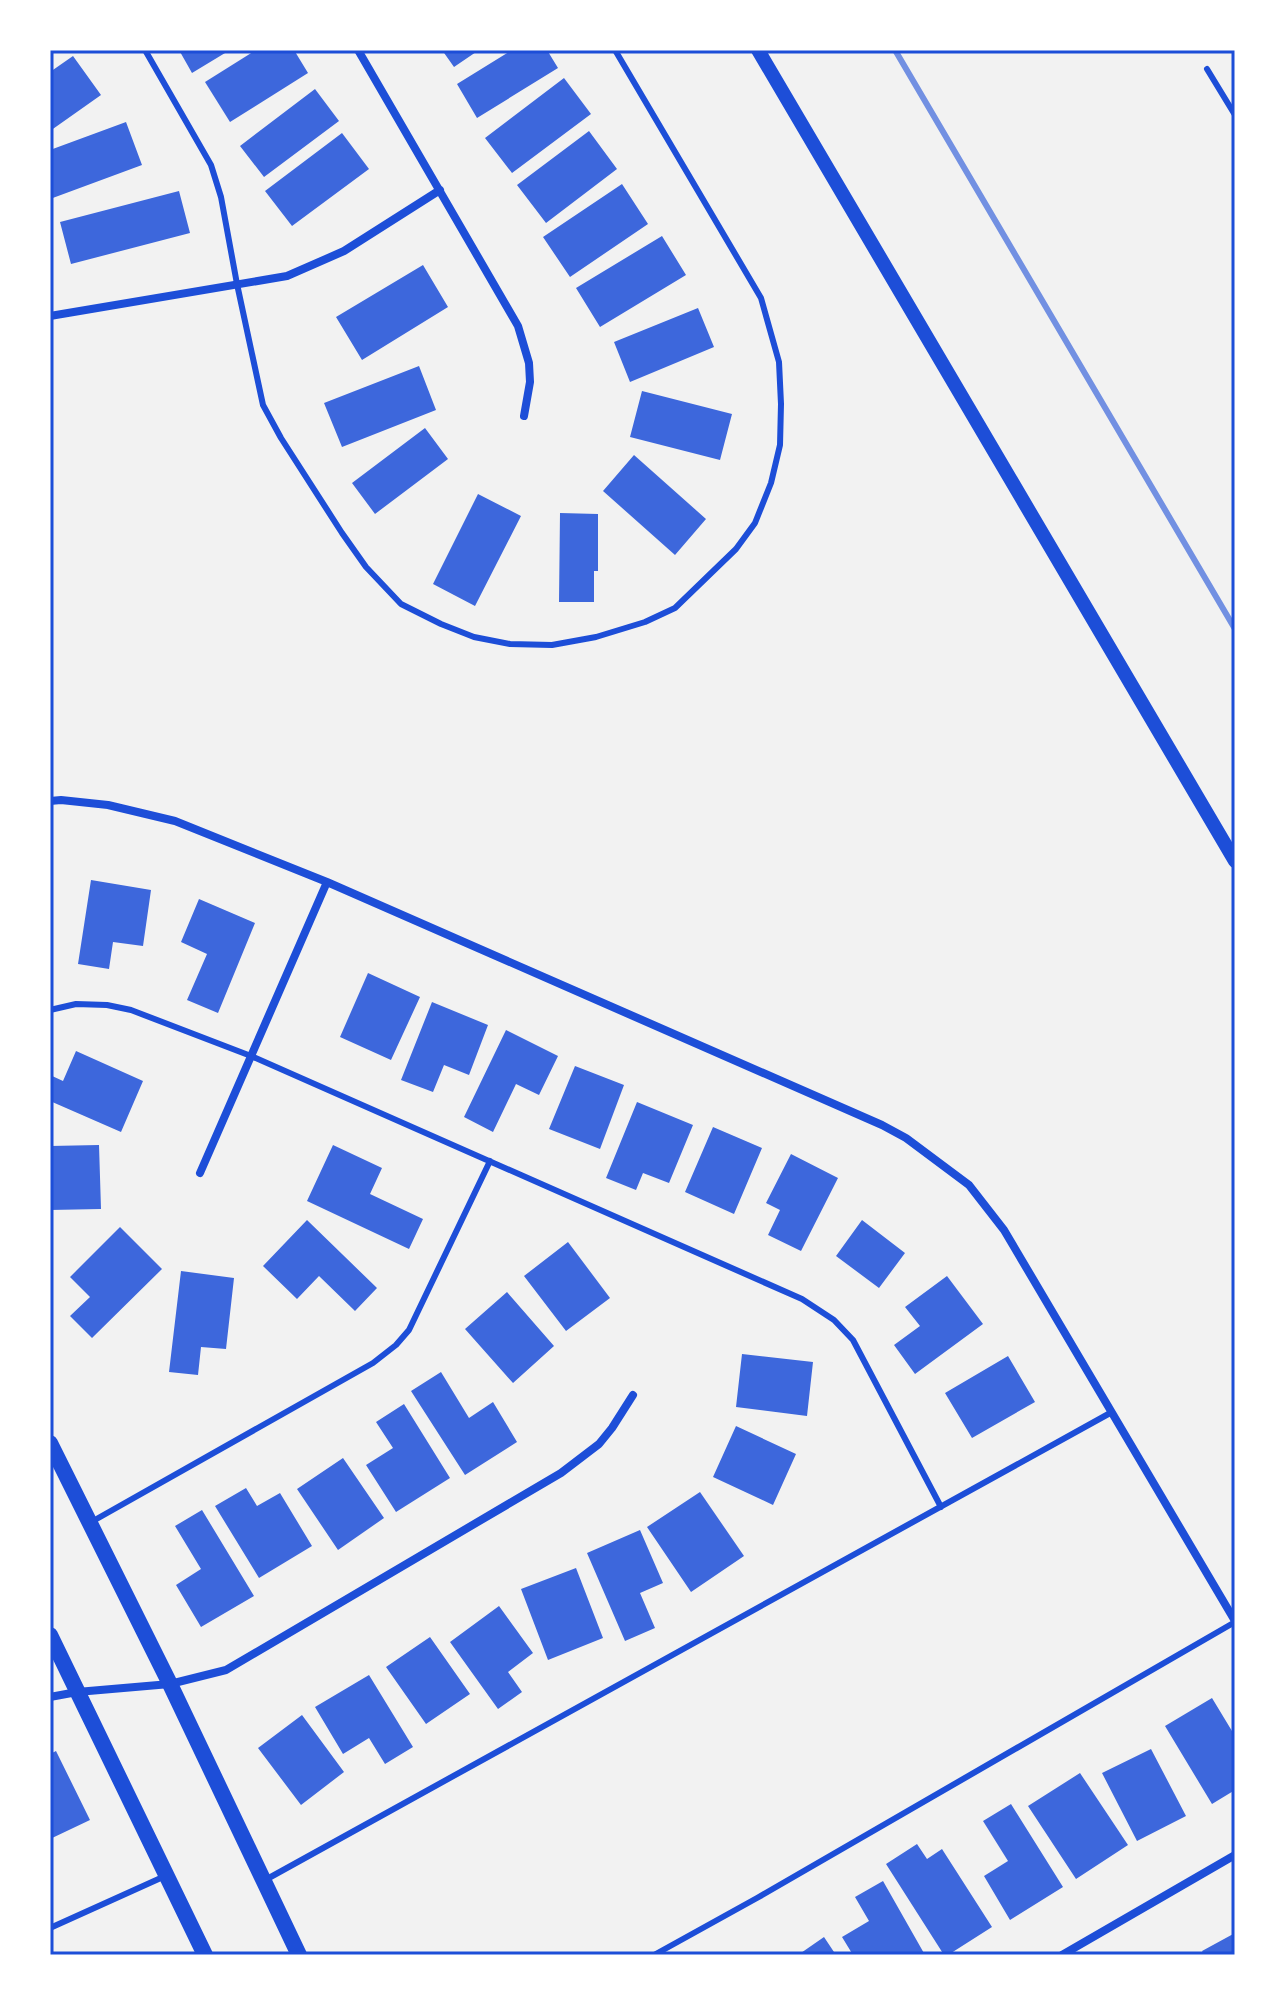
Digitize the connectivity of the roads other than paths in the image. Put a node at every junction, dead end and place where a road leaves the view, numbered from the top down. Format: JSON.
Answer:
{"nodes":[{"id":1,"x":145,"y":50,"type":"edge"},
{"id":2,"x":358,"y":50,"type":"edge"},
{"id":3,"x":615,"y":50,"type":"edge"},
{"id":4,"x":758,"y":50,"type":"edge"},
{"id":5,"x":1207,"y":69,"type":"dead end"},
{"id":6,"x":1235,"y":115,"type":"edge"},
{"id":7,"x":440,"y":190,"type":"junction"},
{"id":8,"x":237,"y":284,"type":"junction"},
{"id":9,"x":50,"y":316,"type":"edge"},
{"id":10,"x":524,"y":416,"type":"dead end"},
{"id":11,"x":50,"y":801,"type":"edge"},
{"id":12,"x":1235,"y":861,"type":"edge"},
{"id":13,"x":327,"y":882,"type":"junction"},
{"id":14,"x":50,"y":1010,"type":"edge"},
{"id":15,"x":251,"y":1056,"type":"junction"},
{"id":16,"x":490,"y":1161,"type":"junction"},
{"id":17,"x":200,"y":1173,"type":"dead end"},
{"id":18,"x":633,"y":1395,"type":"dead end"},
{"id":19,"x":1112,"y":1412,"type":"junction"},
{"id":20,"x":50,"y":1443,"type":"edge"},
{"id":21,"x":941,"y":1507,"type":"junction"},
{"id":22,"x":90,"y":1523,"type":"junction"},
{"id":23,"x":1235,"y":1621,"type":"edge"},
{"id":24,"x":50,"y":1635,"type":"edge"},
{"id":25,"x":170,"y":1684,"type":"junction"},
{"id":26,"x":77,"y":1692,"type":"junction"},
{"id":27,"x":50,"y":1697,"type":"edge"},
{"id":28,"x":1235,"y":1855,"type":"edge"},
{"id":29,"x":166,"y":1875,"type":"junction"},
{"id":30,"x":264,"y":1881,"type":"junction"},
{"id":31,"x":50,"y":1928,"type":"edge"},
{"id":32,"x":205,"y":1955,"type":"edge"},
{"id":33,"x":299,"y":1955,"type":"edge"},
{"id":34,"x":654,"y":1955,"type":"edge"},
{"id":35,"x":1062,"y":1955,"type":"edge"}],
"edges":[{"from":1,"to":8,"type":"lane"},
{"from":2,"to":7,"type":"street"},
{"from":3,"to":8,"type":"lane"},
{"from":4,"to":12,"type":"street"},
{"from":5,"to":6,"type":"lane"},
{"from":7,"to":8,"type":"street"},
{"from":7,"to":10,"type":"street"},
{"from":8,"to":9,"type":"street"},
{"from":11,"to":13,"type":"street"},
{"from":13,"to":15,"type":"street"},
{"from":13,"to":19,"type":"street"},
{"from":14,"to":15,"type":"lane"},
{"from":15,"to":16,"type":"lane"},
{"from":15,"to":17,"type":"street"},
{"from":16,"to":21,"type":"lane"},
{"from":16,"to":22,"type":"lane"},
{"from":18,"to":25,"type":"street"},
{"from":19,"to":21,"type":"lane"},
{"from":19,"to":23,"type":"street"},
{"from":20,"to":22,"type":"main road"},
{"from":21,"to":30,"type":"lane"},
{"from":22,"to":25,"type":"main road"},
{"from":23,"to":34,"type":"lane"},
{"from":24,"to":26,"type":"main road"},
{"from":25,"to":26,"type":"street"},
{"from":25,"to":30,"type":"main road"},
{"from":26,"to":27,"type":"street"},
{"from":26,"to":29,"type":"main road"},
{"from":28,"to":35,"type":"street"},
{"from":29,"to":31,"type":"lane"},
{"from":29,"to":32,"type":"main road"},
{"from":30,"to":33,"type":"main road"}]}
